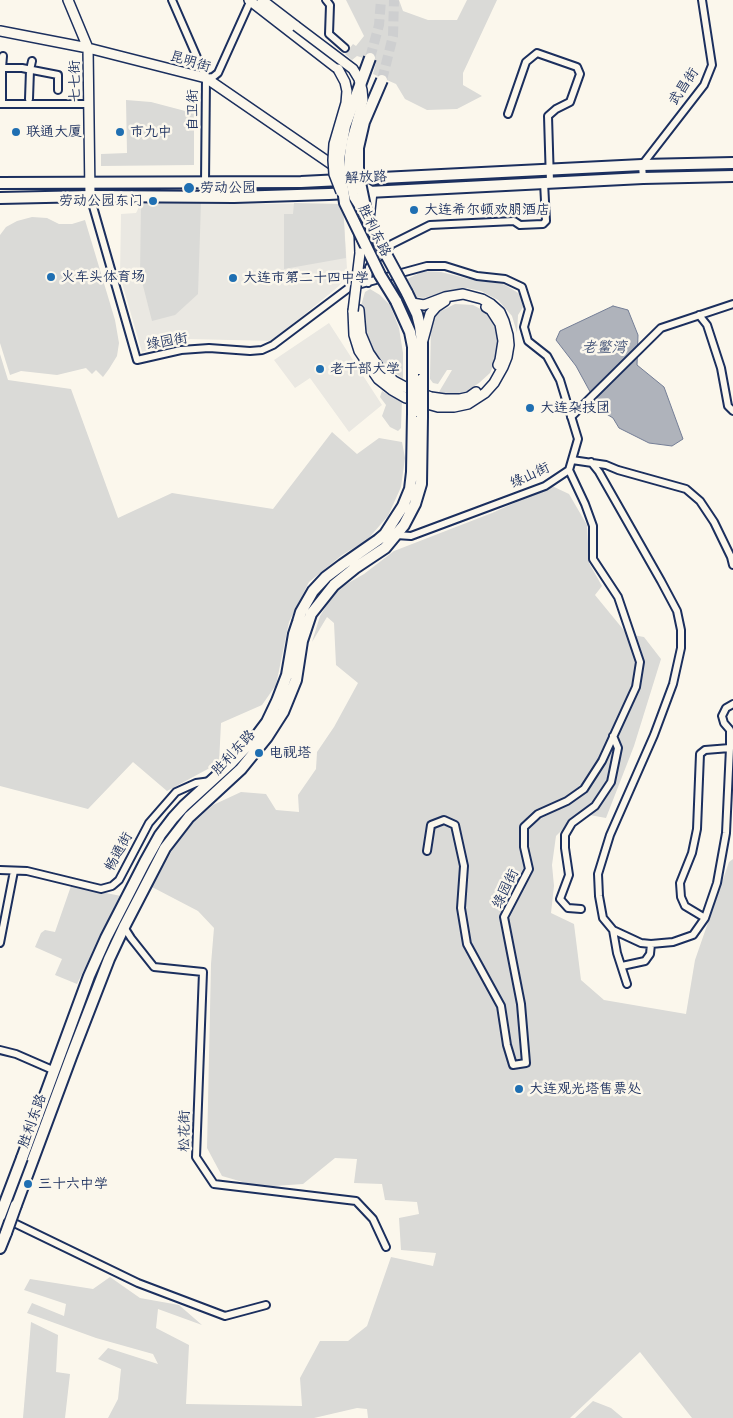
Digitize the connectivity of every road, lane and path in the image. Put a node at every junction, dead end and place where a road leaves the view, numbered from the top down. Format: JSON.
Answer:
{"nodes":[{"id":1,"x":68,"y":0,"type":"edge"},
{"id":2,"x":172,"y":0,"type":"edge"},
{"id":3,"x":262,"y":0,"type":"edge"},
{"id":4,"x":326,"y":0,"type":"edge"},
{"id":5,"x":702,"y":0,"type":"edge"},
{"id":6,"x":249,"y":1,"type":"edge"},
{"id":7,"x":0,"y":32,"type":"edge"},
{"id":8,"x":88,"y":48,"type":"junction"},
{"id":9,"x":345,"y":48,"type":"dead end"},
{"id":10,"x":3,"y":56,"type":"dead end"},
{"id":11,"x":370,"y":58,"type":"tunnel mouth"},
{"id":12,"x":32,"y":61,"type":"dead end"},
{"id":13,"x":1,"y":68,"type":"edge"},
{"id":14,"x":30,"y":70,"type":"junction"},
{"id":15,"x":206,"y":78,"type":"junction"},
{"id":16,"x":382,"y":80,"type":"tunnel mouth"},
{"id":17,"x":58,"y":90,"type":"dead end"},
{"id":18,"x":29,"y":99,"type":"dead end"},
{"id":19,"x":1,"y":104,"type":"edge"},
{"id":20,"x":88,"y":104,"type":"junction"},
{"id":21,"x":508,"y":114,"type":"dead end"},
{"id":22,"x":733,"y":163,"type":"edge"},
{"id":23,"x":642,"y":165,"type":"junction"},
{"id":24,"x":549,"y":169,"type":"junction"},
{"id":25,"x":733,"y":176,"type":"edge"},
{"id":26,"x":643,"y":178,"type":"junction"},
{"id":27,"x":355,"y":180,"type":"junction"},
{"id":28,"x":90,"y":182,"type":"junction"},
{"id":29,"x":547,"y":182,"type":"junction"},
{"id":30,"x":0,"y":183,"type":"edge"},
{"id":31,"x":205,"y":183,"type":"junction"},
{"id":32,"x":357,"y":192,"type":"junction"},
{"id":33,"x":372,"y":192,"type":"junction"},
{"id":34,"x":90,"y":196,"type":"junction"},
{"id":35,"x":204,"y":196,"type":"junction"},
{"id":36,"x":0,"y":198,"type":"edge"},
{"id":37,"x":345,"y":203,"type":"junction"},
{"id":38,"x":368,"y":221,"type":"junction"},
{"id":39,"x":362,"y":254,"type":"junction"},
{"id":40,"x":368,"y":283,"type":"junction"},
{"id":41,"x":350,"y":287,"type":"joint"},
{"id":42,"x":412,"y":303,"type":"junction"},
{"id":43,"x":733,"y":304,"type":"edge"},
{"id":44,"x":356,"y":310,"type":"junction"},
{"id":45,"x":699,"y":315,"type":"junction"},
{"id":46,"x":422,"y":343,"type":"junction"},
{"id":47,"x":733,"y":411,"type":"edge"},
{"id":48,"x":417,"y":415,"type":"junction"},
{"id":49,"x":571,"y":417,"type":"junction"},
{"id":50,"x":572,"y":460,"type":"junction"},
{"id":51,"x":591,"y":462,"type":"junction"},
{"id":52,"x":569,"y":470,"type":"junction"},
{"id":53,"x":396,"y":535,"type":"junction"},
{"id":54,"x":733,"y":564,"type":"edge"},
{"id":55,"x":733,"y":704,"type":"edge"},
{"id":56,"x":732,"y":730,"type":"edge"},
{"id":57,"x":613,"y":736,"type":"junction"},
{"id":58,"x":730,"y":748,"type":"junction"},
{"id":59,"x":211,"y":781,"type":"junction"},
{"id":60,"x":729,"y":832,"type":"edge"},
{"id":61,"x":427,"y":851,"type":"dead end"},
{"id":62,"x":0,"y":870,"type":"edge"},
{"id":63,"x":14,"y":871,"type":"junction"},
{"id":64,"x":581,"y":909,"type":"dead end"},
{"id":65,"x":705,"y":918,"type":"junction"},
{"id":66,"x":124,"y":927,"type":"junction"},
{"id":67,"x":613,"y":930,"type":"junction"},
{"id":68,"x":0,"y":943,"type":"edge"},
{"id":69,"x":651,"y":944,"type":"junction"},
{"id":70,"x":622,"y":966,"type":"junction"},
{"id":71,"x":627,"y":984,"type":"dead end"},
{"id":72,"x":0,"y":1050,"type":"edge"},
{"id":73,"x":55,"y":1071,"type":"junction"},
{"id":74,"x":0,"y":1216,"type":"edge"},
{"id":75,"x":386,"y":1247,"type":"dead end"},
{"id":76,"x":0,"y":1248,"type":"edge"},
{"id":77,"x":266,"y":1305,"type":"dead end"}],
"edges":[{"from":1,"to":8,"type":"main road","name":"七七街"},
{"from":2,"to":15,"type":"street","name":"自卫街"},
{"from":3,"to":38,"type":"main road","bridge":true},
{"from":4,"to":9,"type":"street"},
{"from":5,"to":23,"type":"street","name":"武昌街"},
{"from":6,"to":15,"type":"street"},
{"from":6,"to":37,"type":"main road","bridge":true},
{"from":7,"to":8,"type":"main road","name":"昆明街"},
{"from":8,"to":15,"type":"main road","name":"昆明街"},
{"from":8,"to":20,"type":"main road","name":"七七街"},
{"from":10,"to":13,"type":"street"},
{"from":11,"to":37,"type":"main road","name":"胜利东路","bridge":true},
{"from":12,"to":14,"type":"street"},
{"from":13,"to":14,"type":"street"},
{"from":13,"to":19,"type":"street"},
{"from":14,"to":17,"type":"street"},
{"from":14,"to":18,"type":"street"},
{"from":15,"to":27,"type":"main road","name":"昆明街"},
{"from":15,"to":31,"type":"street","name":"自卫街"},
{"from":16,"to":38,"type":"main road","name":"胜利东路","bridge":true},
{"from":19,"to":20,"type":"street"},
{"from":20,"to":28,"type":"main road","name":"七七街"},
{"from":21,"to":24,"type":"street"},
{"from":22,"to":23,"type":"main road","name":"解放路"},
{"from":23,"to":24,"type":"main road","name":"解放路"},
{"from":23,"to":26,"type":"street"},
{"from":24,"to":27,"type":"main road","name":"解放路"},
{"from":24,"to":29,"type":"street"},
{"from":25,"to":26,"type":"main road","name":"解放路"},
{"from":26,"to":29,"type":"main road","name":"解放路"},
{"from":27,"to":31,"type":"main road","name":"解放路"},
{"from":27,"to":33,"type":"main road","name":"昆明街"},
{"from":28,"to":30,"type":"main road","name":"解放路"},
{"from":28,"to":31,"type":"main road","name":"解放路"},
{"from":28,"to":34,"type":"main road","name":"七七街"},
{"from":29,"to":33,"type":"main road","name":"解放路"},
{"from":29,"to":40,"type":"street"},
{"from":31,"to":35,"type":"street","name":"自卫街"},
{"from":32,"to":33,"type":"main road","name":"解放路"},
{"from":32,"to":35,"type":"main road","name":"解放路"},
{"from":32,"to":39,"type":"main road"},
{"from":33,"to":39,"type":"main road"},
{"from":34,"to":35,"type":"main road","name":"解放路"},
{"from":34,"to":36,"type":"main road","name":"解放路"},
{"from":34,"to":41,"type":"street","name":"绿园街"},
{"from":37,"to":48,"type":"main road","name":"胜利东路","bridge":true},
{"from":38,"to":42,"type":"main road","name":"胜利东路","bridge":true},
{"from":39,"to":44,"type":"main road"},
{"from":40,"to":41,"type":"street","name":"绿山街"},
{"from":40,"to":49,"type":"street","name":"绿山街"},
{"from":42,"to":44,"type":"main road"},
{"from":42,"to":46,"type":"main road","name":"胜利东路"},
{"from":43,"to":45,"type":"street"},
{"from":44,"to":46,"type":"main road"},
{"from":45,"to":47,"type":"street"},
{"from":45,"to":49,"type":"street"},
{"from":46,"to":48,"type":"main road","name":"胜利东路","bridge":true},
{"from":48,"to":53,"type":"main road","name":"胜利东路"},
{"from":48,"to":59,"type":"main road"},
{"from":49,"to":50,"type":"street","name":"绿山街"},
{"from":50,"to":51,"type":"street"},
{"from":50,"to":52,"type":"street","name":"绿山街"},
{"from":51,"to":54,"type":"street"},
{"from":51,"to":67,"type":"street"},
{"from":52,"to":53,"type":"street","name":"绿山街"},
{"from":52,"to":57,"type":"street","name":"绿园街"},
{"from":53,"to":66,"type":"main road","name":"胜利东路"},
{"from":55,"to":56,"type":"street"},
{"from":56,"to":58,"type":"street"},
{"from":57,"to":61,"type":"street","name":"绿园街"},
{"from":57,"to":64,"type":"street"},
{"from":58,"to":60,"type":"street"},
{"from":58,"to":65,"type":"street"},
{"from":59,"to":63,"type":"street","name":"畅通街"},
{"from":59,"to":73,"type":"main road"},
{"from":60,"to":65,"type":"street"},
{"from":62,"to":63,"type":"street","name":"畅通街"},
{"from":63,"to":68,"type":"street"},
{"from":65,"to":69,"type":"street"},
{"from":66,"to":75,"type":"street","name":"松花街"},
{"from":66,"to":76,"type":"main road","name":"胜利东路","bridge":true},
{"from":67,"to":69,"type":"street"},
{"from":67,"to":70,"type":"street"},
{"from":69,"to":70,"type":"street"},
{"from":70,"to":71,"type":"street"},
{"from":72,"to":73,"type":"street"},
{"from":73,"to":74,"type":"main road","bridge":true},
{"from":74,"to":77,"type":"street"}]}
